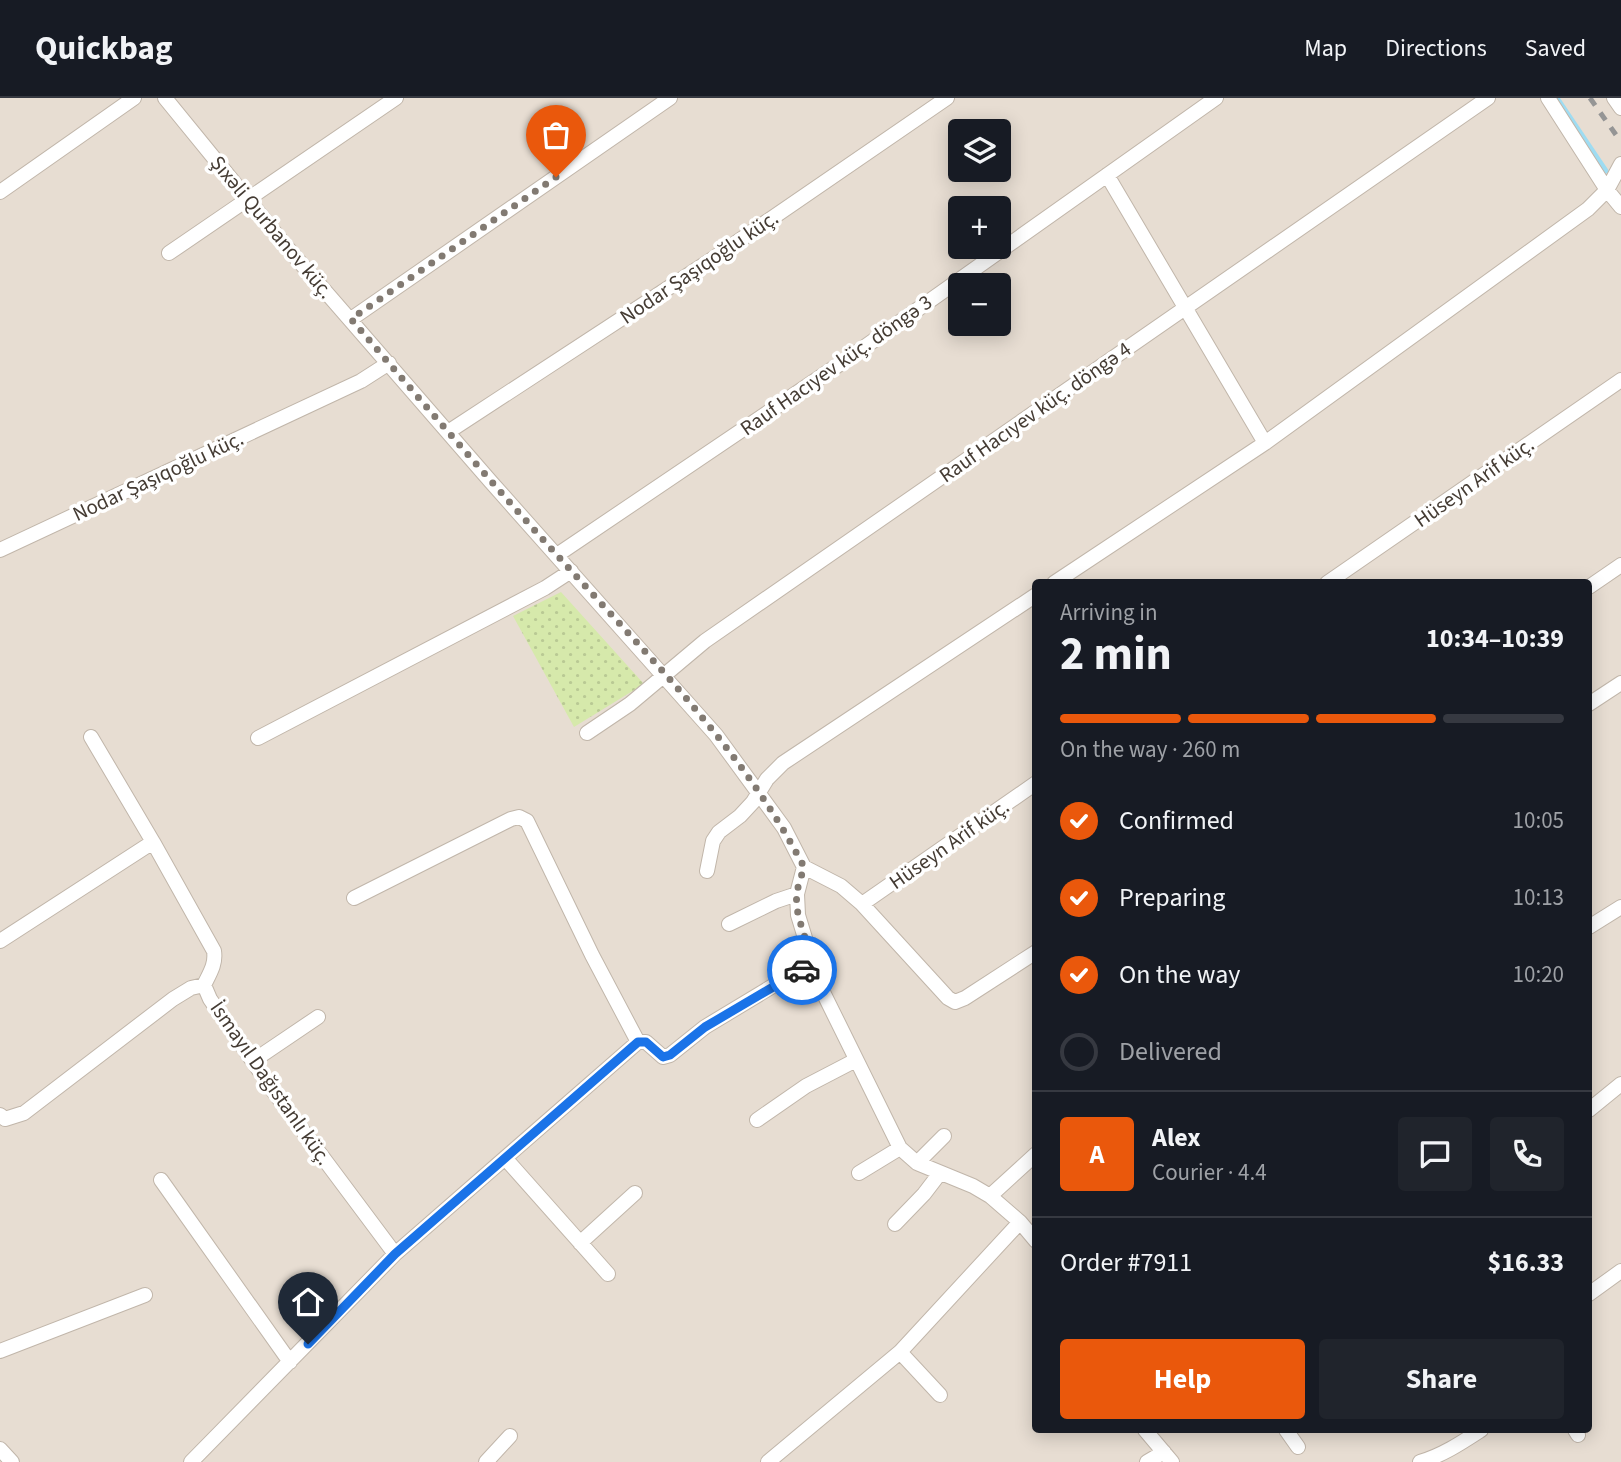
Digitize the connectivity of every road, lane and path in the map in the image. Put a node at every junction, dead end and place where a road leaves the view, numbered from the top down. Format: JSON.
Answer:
{"nodes":[{"id":1,"x":165,"y":98,"type":"edge"},
{"id":2,"x":396,"y":98,"type":"edge"},
{"id":3,"x":670,"y":98,"type":"edge"},
{"id":4,"x":947,"y":98,"type":"edge"},
{"id":5,"x":1216,"y":98,"type":"edge"},
{"id":6,"x":1488,"y":98,"type":"edge"},
{"id":7,"x":1548,"y":98,"type":"edge"},
{"id":8,"x":1614,"y":98,"type":"edge"},
{"id":9,"x":130,"y":99,"type":"edge"},
{"id":10,"x":1621,"y":108,"type":"edge"},
{"id":11,"x":1621,"y":164,"type":"edge"},
{"id":12,"x":1107,"y":175,"type":"junction"},
{"id":13,"x":1607,"y":190,"type":"junction"},
{"id":14,"x":0,"y":192,"type":"edge"},
{"id":15,"x":249,"y":200,"type":"junction"},
{"id":16,"x":1621,"y":207,"type":"edge"},
{"id":17,"x":169,"y":253,"type":"dead end"},
{"id":18,"x":1185,"y":308,"type":"junction"},
{"id":19,"x":351,"y":319,"type":"junction"},
{"id":20,"x":389,"y":363,"type":"junction"},
{"id":21,"x":1621,"y":380,"type":"edge"},
{"id":22,"x":449,"y":432,"type":"junction"},
{"id":23,"x":1265,"y":443,"type":"junction"},
{"id":24,"x":0,"y":550,"type":"edge"},
{"id":25,"x":557,"y":555,"type":"junction"},
{"id":26,"x":1621,"y":565,"type":"edge"},
{"id":27,"x":571,"y":571,"type":"junction"},
{"id":28,"x":1060,"y":579,"type":"edge"},
{"id":29,"x":1333,"y":579,"type":"edge"},
{"id":30,"x":1592,"y":585,"type":"edge"},
{"id":31,"x":1032,"y":598,"type":"edge"},
{"id":32,"x":666,"y":676,"type":"junction"},
{"id":33,"x":1621,"y":683,"type":"edge"},
{"id":34,"x":1592,"y":702,"type":"edge"},
{"id":35,"x":587,"y":733,"type":"dead end"},
{"id":36,"x":91,"y":737,"type":"dead end"},
{"id":37,"x":258,"y":738,"type":"dead end"},
{"id":38,"x":1032,"y":786,"type":"edge"},
{"id":39,"x":758,"y":790,"type":"junction"},
{"id":40,"x":153,"y":842,"type":"junction"},
{"id":41,"x":804,"y":867,"type":"junction"},
{"id":42,"x":707,"y":871,"type":"dead end"},
{"id":43,"x":796,"y":894,"type":"junction"},
{"id":44,"x":354,"y":898,"type":"dead end"},
{"id":45,"x":862,"y":904,"type":"junction"},
{"id":46,"x":1621,"y":906,"type":"edge"},
{"id":47,"x":729,"y":924,"type":"dead end"},
{"id":48,"x":1592,"y":924,"type":"edge"},
{"id":49,"x":0,"y":941,"type":"edge"},
{"id":50,"x":1032,"y":955,"type":"edge"},
{"id":51,"x":814,"y":967,"type":"junction"},
{"id":52,"x":205,"y":985,"type":"junction"},
{"id":53,"x":317,"y":1017,"type":"dead end"},
{"id":54,"x":638,"y":1042,"type":"junction"},
{"id":55,"x":856,"y":1060,"type":"junction"},
{"id":56,"x":253,"y":1061,"type":"junction"},
{"id":57,"x":1621,"y":1084,"type":"edge"},
{"id":58,"x":1592,"y":1108,"type":"edge"},
{"id":59,"x":0,"y":1115,"type":"edge"},
{"id":60,"x":757,"y":1120,"type":"dead end"},
{"id":61,"x":944,"y":1136,"type":"dead end"},
{"id":62,"x":900,"y":1148,"type":"junction"},
{"id":63,"x":505,"y":1158,"type":"junction"},
{"id":64,"x":1032,"y":1158,"type":"edge"},
{"id":65,"x":918,"y":1163,"type":"junction"},
{"id":66,"x":859,"y":1173,"type":"dead end"},
{"id":67,"x":940,"y":1173,"type":"junction"},
{"id":68,"x":161,"y":1180,"type":"dead end"},
{"id":69,"x":635,"y":1193,"type":"dead end"},
{"id":70,"x":990,"y":1196,"type":"junction"},
{"id":71,"x":1020,"y":1222,"type":"junction"},
{"id":72,"x":895,"y":1224,"type":"dead end"},
{"id":73,"x":1032,"y":1236,"type":"edge"},
{"id":74,"x":580,"y":1242,"type":"junction"},
{"id":75,"x":395,"y":1254,"type":"junction"},
{"id":76,"x":1621,"y":1270,"type":"edge"},
{"id":77,"x":608,"y":1274,"type":"dead end"},
{"id":78,"x":1592,"y":1292,"type":"edge"},
{"id":79,"x":145,"y":1295,"type":"dead end"},
{"id":80,"x":0,"y":1351,"type":"edge"},
{"id":81,"x":900,"y":1352,"type":"junction"},
{"id":82,"x":290,"y":1362,"type":"junction"},
{"id":83,"x":940,"y":1395,"type":"dead end"},
{"id":84,"x":1148,"y":1433,"type":"edge"},
{"id":85,"x":1288,"y":1433,"type":"edge"},
{"id":86,"x":1476,"y":1433,"type":"edge"},
{"id":87,"x":510,"y":1436,"type":"dead end"},
{"id":88,"x":1298,"y":1447,"type":"dead end"},
{"id":89,"x":0,"y":1449,"type":"edge"},
{"id":90,"x":1168,"y":1457,"type":"edge"},
{"id":91,"x":12,"y":1462,"type":"edge"},
{"id":92,"x":191,"y":1462,"type":"edge"},
{"id":93,"x":486,"y":1462,"type":"edge"},
{"id":94,"x":768,"y":1462,"type":"edge"},
{"id":95,"x":1147,"y":1462,"type":"edge"},
{"id":96,"x":1420,"y":1462,"type":"edge"}],
"edges":[{"from":1,"to":15,"type":"street","name":"Şıxəli Qurbanov küç."},
{"from":2,"to":15,"type":"street"},
{"from":3,"to":19,"type":"street"},
{"from":4,"to":22,"type":"street","name":"Nodar Şaşıqoğlu küç."},
{"from":5,"to":12,"type":"street","name":"Rauf Hacıyev küç. döngə 3"},
{"from":6,"to":18,"type":"street","name":"Rauf Hacıyev küç. döngə 4"},
{"from":7,"to":13,"type":"street"},
{"from":8,"to":10,"type":"street"},
{"from":9,"to":14,"type":"street"},
{"from":11,"to":13,"type":"street"},
{"from":12,"to":18,"type":"street"},
{"from":12,"to":25,"type":"street","name":"Rauf Hacıyev küç. döngə 3"},
{"from":13,"to":16,"type":"street"},
{"from":13,"to":23,"type":"street"},
{"from":15,"to":17,"type":"street"},
{"from":15,"to":19,"type":"street","name":"Şıxəli Qurbanov küç."},
{"from":18,"to":23,"type":"street"},
{"from":18,"to":32,"type":"street","name":"Rauf Hacıyev küç. döngə 4"},
{"from":19,"to":20,"type":"street","name":"Şıxəli Qurbanov küç."},
{"from":20,"to":22,"type":"street","name":"Şıxəli Qurbanov küç."},
{"from":20,"to":24,"type":"street","name":"Nodar Şaşıqoğlu küç."},
{"from":21,"to":29,"type":"street","name":"Hüseyn Arif küç."},
{"from":22,"to":25,"type":"street","name":"Şıxəli Qurbanov küç."},
{"from":23,"to":28,"type":"street"},
{"from":25,"to":27,"type":"street","name":"Şıxəli Qurbanov küç."},
{"from":26,"to":30,"type":"street"},
{"from":27,"to":32,"type":"street","name":"Şıxəli Qurbanov küç."},
{"from":27,"to":37,"type":"street"},
{"from":31,"to":39,"type":"street"},
{"from":32,"to":35,"type":"street","name":"Rauf Hacıyev küç. döngə 4"},
{"from":32,"to":39,"type":"street","name":"Şıxəli Qurbanov küç."},
{"from":33,"to":34,"type":"street"},
{"from":36,"to":40,"type":"street","name":"İsmayıl Dağıstanlı küç."},
{"from":38,"to":45,"type":"street","name":"Hüseyn Arif küç."},
{"from":39,"to":41,"type":"street","name":"Şıxəli Qurbanov küç."},
{"from":39,"to":42,"type":"street"},
{"from":40,"to":49,"type":"street"},
{"from":40,"to":52,"type":"street","name":"İsmayıl Dağıstanlı küç."},
{"from":41,"to":43,"type":"street"},
{"from":41,"to":45,"type":"street"},
{"from":43,"to":47,"type":"street"},
{"from":43,"to":51,"type":"street"},
{"from":44,"to":54,"type":"street"},
{"from":45,"to":50,"type":"street"},
{"from":46,"to":48,"type":"street"},
{"from":51,"to":54,"type":"street"},
{"from":51,"to":55,"type":"street"},
{"from":52,"to":56,"type":"street","name":"İsmayıl Dağıstanlı küç."},
{"from":52,"to":59,"type":"street"},
{"from":53,"to":56,"type":"street"},
{"from":54,"to":63,"type":"street"},
{"from":55,"to":60,"type":"street"},
{"from":55,"to":62,"type":"street"},
{"from":56,"to":75,"type":"street","name":"İsmayıl Dağıstanlı küç."},
{"from":57,"to":58,"type":"street"},
{"from":61,"to":65,"type":"street"},
{"from":62,"to":65,"type":"street"},
{"from":62,"to":66,"type":"street"},
{"from":63,"to":74,"type":"street"},
{"from":63,"to":75,"type":"street"},
{"from":64,"to":70,"type":"street"},
{"from":65,"to":67,"type":"street"},
{"from":67,"to":70,"type":"street"},
{"from":67,"to":72,"type":"street"},
{"from":68,"to":82,"type":"street"},
{"from":69,"to":74,"type":"street"},
{"from":70,"to":71,"type":"street"},
{"from":71,"to":73,"type":"street"},
{"from":71,"to":81,"type":"street"},
{"from":74,"to":77,"type":"street"},
{"from":75,"to":82,"type":"street"},
{"from":76,"to":78,"type":"street"},
{"from":79,"to":80,"type":"street"},
{"from":81,"to":83,"type":"street"},
{"from":81,"to":94,"type":"street"},
{"from":82,"to":92,"type":"street"},
{"from":84,"to":90,"type":"street"},
{"from":85,"to":88,"type":"street"},
{"from":86,"to":96,"type":"street"},
{"from":87,"to":93,"type":"street"},
{"from":89,"to":91,"type":"street"},
{"from":90,"to":95,"type":"street"}]}
